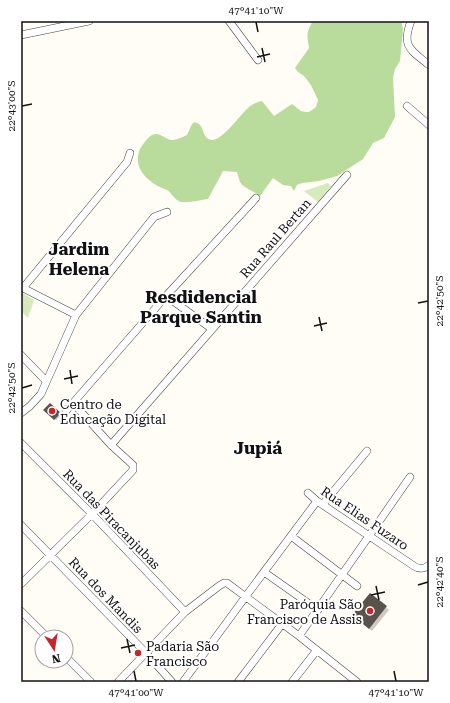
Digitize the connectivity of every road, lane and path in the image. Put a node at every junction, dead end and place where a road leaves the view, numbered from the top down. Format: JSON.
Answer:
{"nodes":[{"id":1,"x":89,"y":21,"type":"edge"},
{"id":2,"x":229,"y":21,"type":"edge"},
{"id":3,"x":411,"y":21,"type":"edge"},
{"id":4,"x":21,"y":35,"type":"edge"},
{"id":5,"x":258,"y":60,"type":"dead end"},
{"id":6,"x":429,"y":65,"type":"edge"},
{"id":7,"x":407,"y":106,"type":"dead end"},
{"id":8,"x":429,"y":124,"type":"edge"},
{"id":9,"x":130,"y":153,"type":"dead end"},
{"id":10,"x":347,"y":175,"type":"dead end"},
{"id":11,"x":256,"y":198,"type":"dead end"},
{"id":12,"x":167,"y":212,"type":"dead end"},
{"id":13,"x":22,"y":288,"type":"edge"},
{"id":14,"x":166,"y":296,"type":"junction"},
{"id":15,"x":76,"y":315,"type":"junction"},
{"id":16,"x":212,"y":329,"type":"junction"},
{"id":17,"x":21,"y":355,"type":"edge"},
{"id":18,"x":46,"y":381,"type":"junction"},
{"id":19,"x":73,"y":403,"type":"junction"},
{"id":20,"x":66,"y":411,"type":"dead end"},
{"id":21,"x":21,"y":413,"type":"edge"},
{"id":22,"x":21,"y":443,"type":"edge"},
{"id":23,"x":112,"y":445,"type":"junction"},
{"id":24,"x":367,"y":451,"type":"dead end"},
{"id":25,"x":410,"y":477,"type":"dead end"},
{"id":26,"x":308,"y":493,"type":"dead end"},
{"id":27,"x":320,"y":503,"type":"junction"},
{"id":28,"x":92,"y":514,"type":"junction"},
{"id":29,"x":21,"y":525,"type":"edge"},
{"id":30,"x":291,"y":536,"type":"junction"},
{"id":31,"x":369,"y":536,"type":"junction"},
{"id":32,"x":51,"y":555,"type":"junction"},
{"id":33,"x":429,"y":566,"type":"edge"},
{"id":34,"x":264,"y":572,"type":"junction"},
{"id":35,"x":342,"y":575,"type":"junction"},
{"id":36,"x":21,"y":584,"type":"edge"},
{"id":37,"x":357,"y":586,"type":"dead end"},
{"id":38,"x":246,"y":596,"type":"junction"},
{"id":39,"x":318,"y":610,"type":"junction"},
{"id":40,"x":21,"y":611,"type":"edge"},
{"id":41,"x":185,"y":612,"type":"junction"},
{"id":42,"x":282,"y":624,"type":"junction"},
{"id":43,"x":39,"y":629,"type":"edge"},
{"id":44,"x":299,"y":636,"type":"junction"},
{"id":45,"x":317,"y":650,"type":"junction"},
{"id":46,"x":146,"y":653,"type":"junction"},
{"id":47,"x":74,"y":665,"type":"edge"},
{"id":48,"x":353,"y":681,"type":"edge"},
{"id":49,"x":91,"y":682,"type":"edge"},
{"id":50,"x":118,"y":682,"type":"edge"},
{"id":51,"x":172,"y":682,"type":"edge"},
{"id":52,"x":183,"y":682,"type":"edge"},
{"id":53,"x":238,"y":682,"type":"edge"},
{"id":54,"x":292,"y":682,"type":"edge"}],
"edges":[{"from":1,"to":4,"type":"street"},
{"from":2,"to":5,"type":"street"},
{"from":3,"to":6,"type":"street"},
{"from":7,"to":8,"type":"street"},
{"from":9,"to":13,"type":"street"},
{"from":10,"to":16,"type":"street","name":"Rua Raul Bertan"},
{"from":11,"to":14,"type":"street"},
{"from":12,"to":15,"type":"street"},
{"from":13,"to":15,"type":"street"},
{"from":14,"to":16,"type":"street"},
{"from":14,"to":19,"type":"street"},
{"from":15,"to":18,"type":"street"},
{"from":16,"to":23,"type":"street","name":"Rua Raul Bertan"},
{"from":17,"to":18,"type":"street"},
{"from":18,"to":21,"type":"street"},
{"from":19,"to":20,"type":"street"},
{"from":19,"to":23,"type":"street"},
{"from":22,"to":28,"type":"street","name":"Rua das Piracanjubas"},
{"from":23,"to":28,"type":"street"},
{"from":24,"to":27,"type":"street"},
{"from":25,"to":31,"type":"street"},
{"from":26,"to":27,"type":"street","name":"Rua Elias Fuzaro"},
{"from":27,"to":30,"type":"street"},
{"from":27,"to":31,"type":"street","name":"Rua Elias Fuzaro"},
{"from":28,"to":32,"type":"street"},
{"from":28,"to":41,"type":"street","name":"Rua das Piracanjubas"},
{"from":29,"to":32,"type":"street","name":"Rua dos Mandis"},
{"from":30,"to":34,"type":"street"},
{"from":30,"to":35,"type":"street"},
{"from":31,"to":33,"type":"street","name":"Rua Elias Fuzaro"},
{"from":31,"to":35,"type":"street"},
{"from":32,"to":36,"type":"street"},
{"from":32,"to":46,"type":"street","name":"Rua dos Mandis"},
{"from":34,"to":38,"type":"street"},
{"from":34,"to":39,"type":"street"},
{"from":35,"to":37,"type":"street"},
{"from":35,"to":39,"type":"street"},
{"from":38,"to":41,"type":"street"},
{"from":38,"to":42,"type":"street"},
{"from":38,"to":52,"type":"street"},
{"from":39,"to":44,"type":"street"},
{"from":40,"to":43,"type":"street"},
{"from":41,"to":46,"type":"street"},
{"from":42,"to":44,"type":"street"},
{"from":42,"to":53,"type":"street"},
{"from":44,"to":45,"type":"street"},
{"from":45,"to":48,"type":"street"},
{"from":45,"to":54,"type":"street"},
{"from":46,"to":50,"type":"street"},
{"from":46,"to":51,"type":"street","name":"Rua dos Mandis"},
{"from":47,"to":49,"type":"street"}]}
